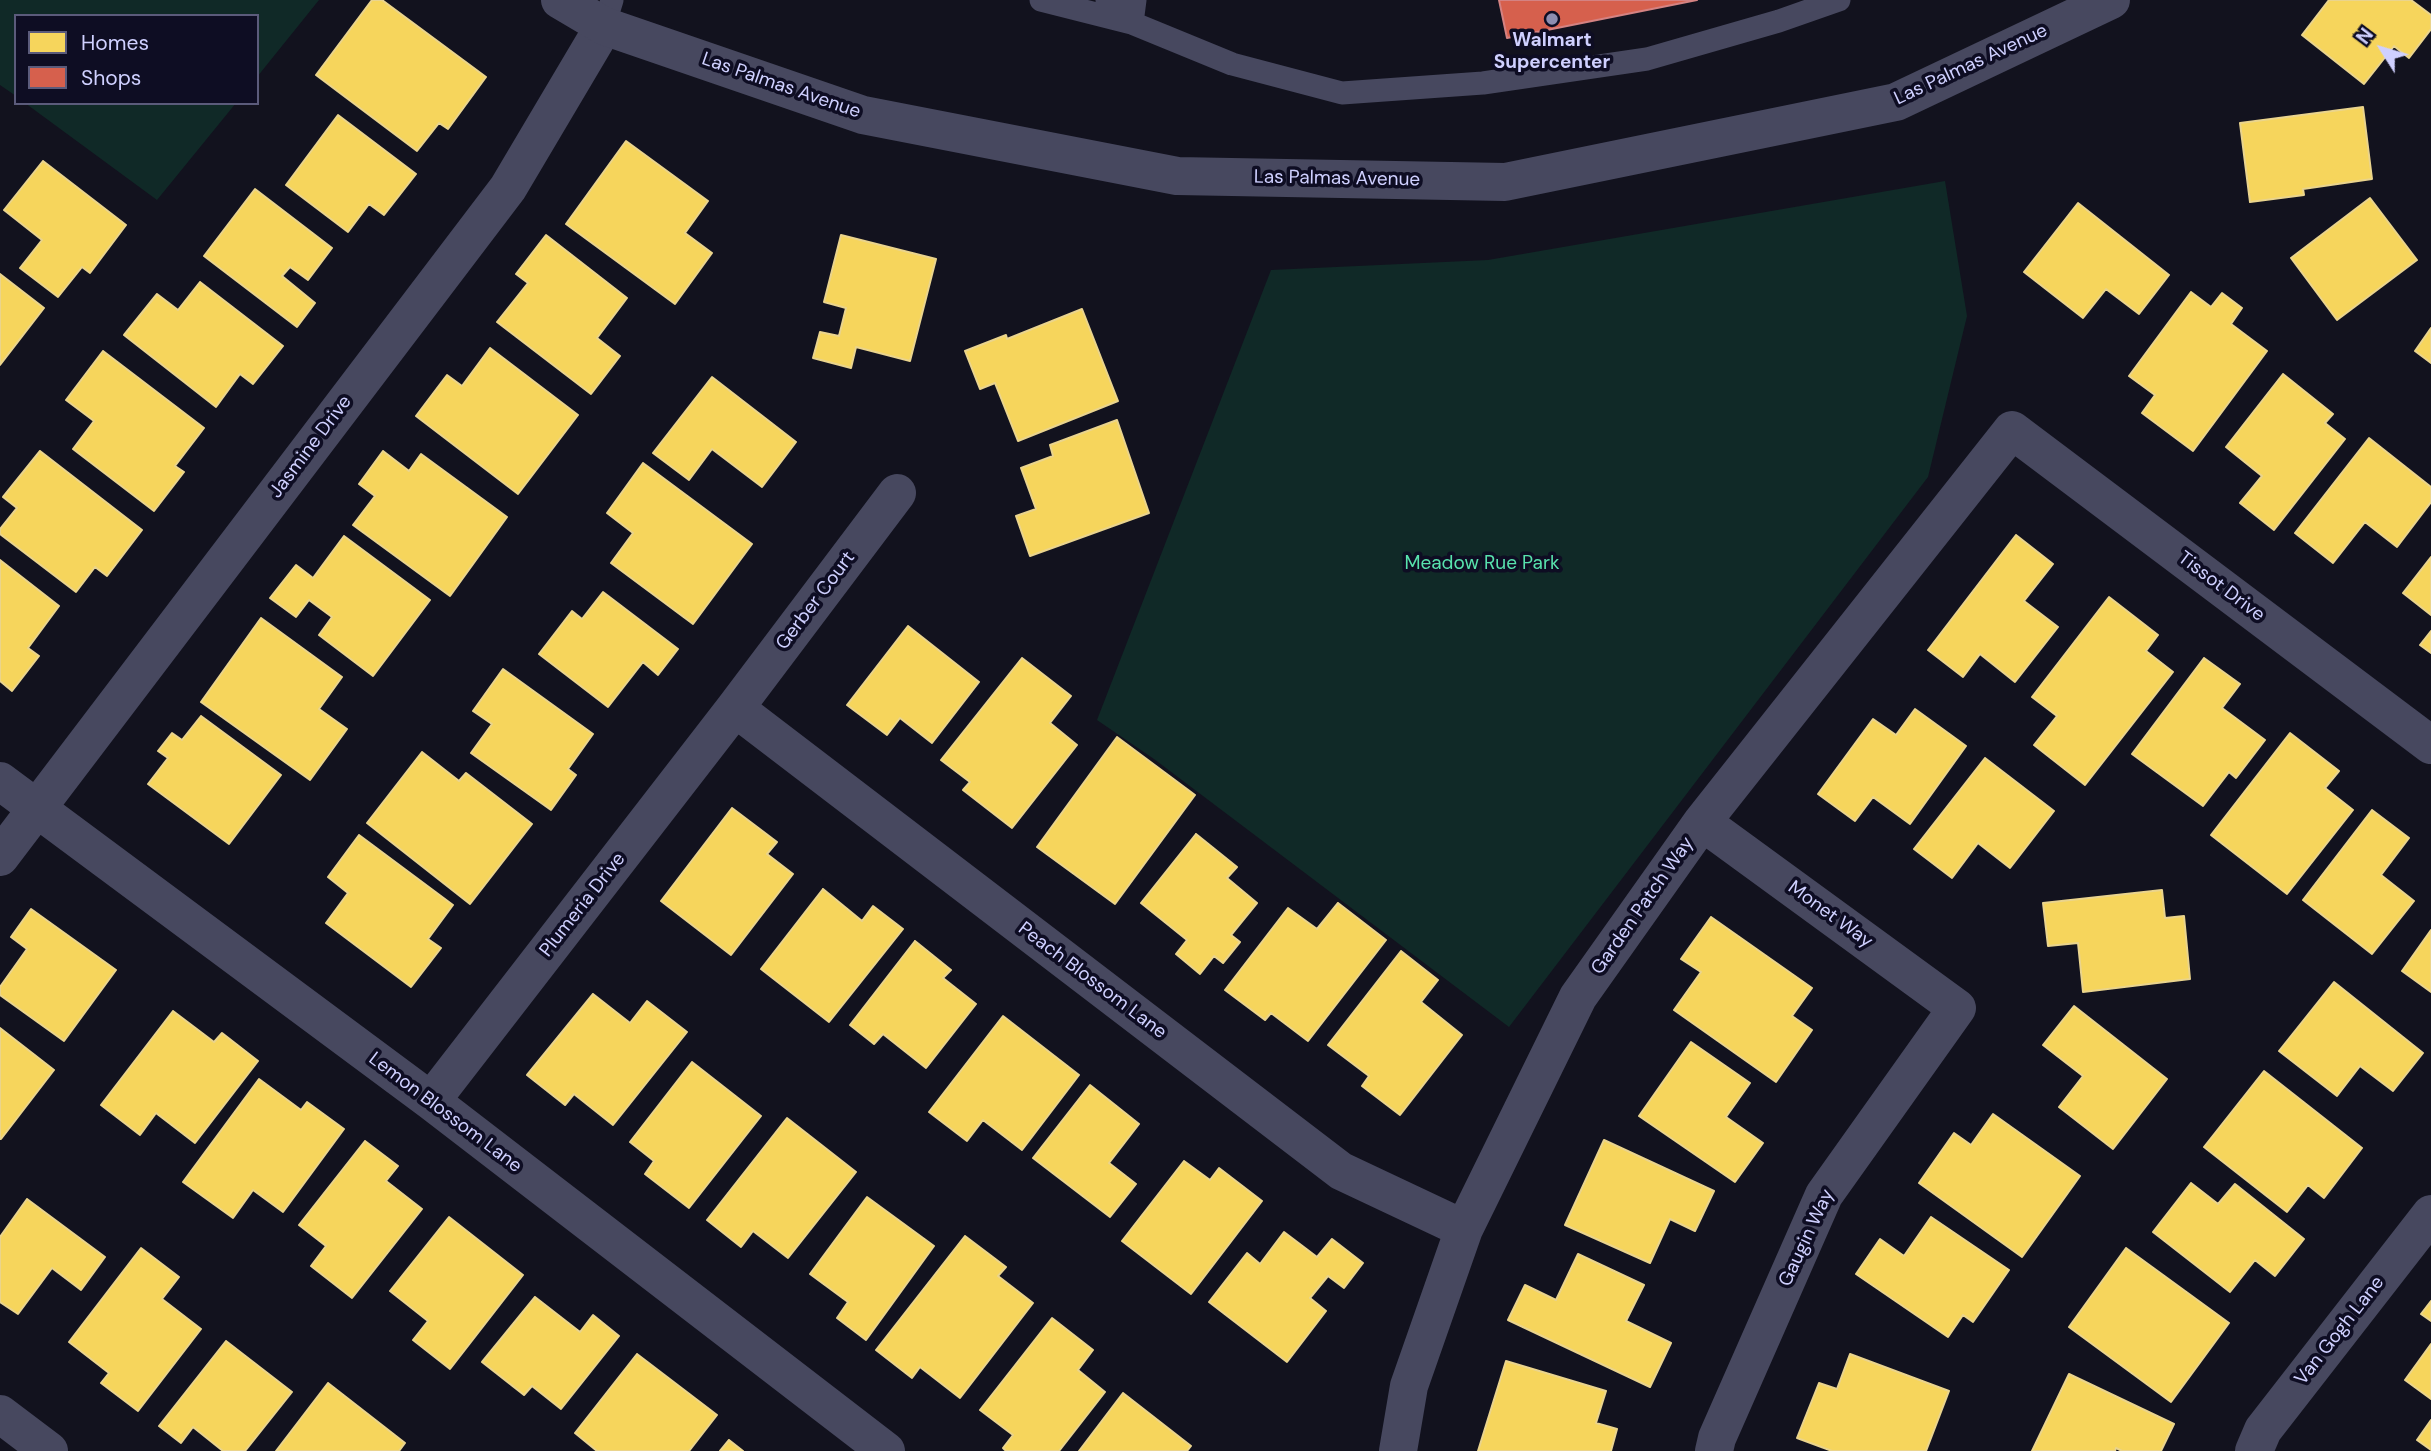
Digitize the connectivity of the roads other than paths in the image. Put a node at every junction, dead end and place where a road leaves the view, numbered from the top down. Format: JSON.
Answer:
{"nodes":[{"id":1,"x":560,"y":0,"type":"edge"},
{"id":2,"x":1041,"y":0,"type":"edge"},
{"id":3,"x":1107,"y":0,"type":"edge"},
{"id":4,"x":1135,"y":0,"type":"edge"},
{"id":5,"x":1839,"y":0,"type":"edge"},
{"id":6,"x":2110,"y":0,"type":"edge"},
{"id":7,"x":608,"y":13,"type":"edge"},
{"id":8,"x":1132,"y":23,"type":"junction"},
{"id":9,"x":2012,"y":430,"type":"joint"},
{"id":10,"x":897,"y":493,"type":"dead end"},
{"id":11,"x":735,"y":709,"type":"junction"},
{"id":12,"x":2431,"y":745,"type":"edge"},
{"id":13,"x":0,"y":781,"type":"edge"},
{"id":14,"x":37,"y":808,"type":"junction"},
{"id":15,"x":1702,"y":822,"type":"junction"},
{"id":16,"x":0,"y":857,"type":"edge"},
{"id":17,"x":1957,"y":1008,"type":"joint"},
{"id":18,"x":431,"y":1101,"type":"junction"},
{"id":19,"x":2431,"y":1214,"type":"edge"},
{"id":20,"x":1464,"y":1229,"type":"junction"},
{"id":21,"x":0,"y":1414,"type":"edge"},
{"id":22,"x":49,"y":1451,"type":"edge"},
{"id":23,"x":886,"y":1451,"type":"edge"},
{"id":24,"x":1398,"y":1451,"type":"edge"},
{"id":25,"x":1714,"y":1451,"type":"edge"},
{"id":26,"x":2254,"y":1451,"type":"edge"}],
"edges":[{"from":1,"to":7,"type":"street","name":"Las Palmas Avenue"},
{"from":2,"to":8,"type":"lane"},
{"from":3,"to":8,"type":"lane"},
{"from":4,"to":8,"type":"lane"},
{"from":5,"to":8,"type":"lane"},
{"from":6,"to":7,"type":"street","name":"Las Palmas Avenue"},
{"from":7,"to":14,"type":"street","name":"Jasmine Drive"},
{"from":9,"to":12,"type":"street","name":"Tissot Drive"},
{"from":9,"to":15,"type":"street","name":"Garden Patch Way"},
{"from":10,"to":11,"type":"street","name":"Gerber Court"},
{"from":11,"to":18,"type":"street","name":"Plumeria Drive"},
{"from":11,"to":20,"type":"street","name":"Peach Blossom Lane"},
{"from":13,"to":14,"type":"street","name":"Lemon Blossom Lane"},
{"from":14,"to":16,"type":"street","name":"Jasmine Drive"},
{"from":14,"to":18,"type":"street","name":"Lemon Blossom Lane"},
{"from":15,"to":17,"type":"street","name":"Monet Way"},
{"from":15,"to":20,"type":"street","name":"Garden Patch Way"},
{"from":17,"to":25,"type":"street","name":"Gaugin Way"},
{"from":18,"to":23,"type":"street","name":"Lemon Blossom Lane"},
{"from":19,"to":26,"type":"street","name":"Van Gogh Lane"},
{"from":20,"to":24,"type":"street","name":"Garden Patch Way"},
{"from":21,"to":22,"type":"street"}]}
